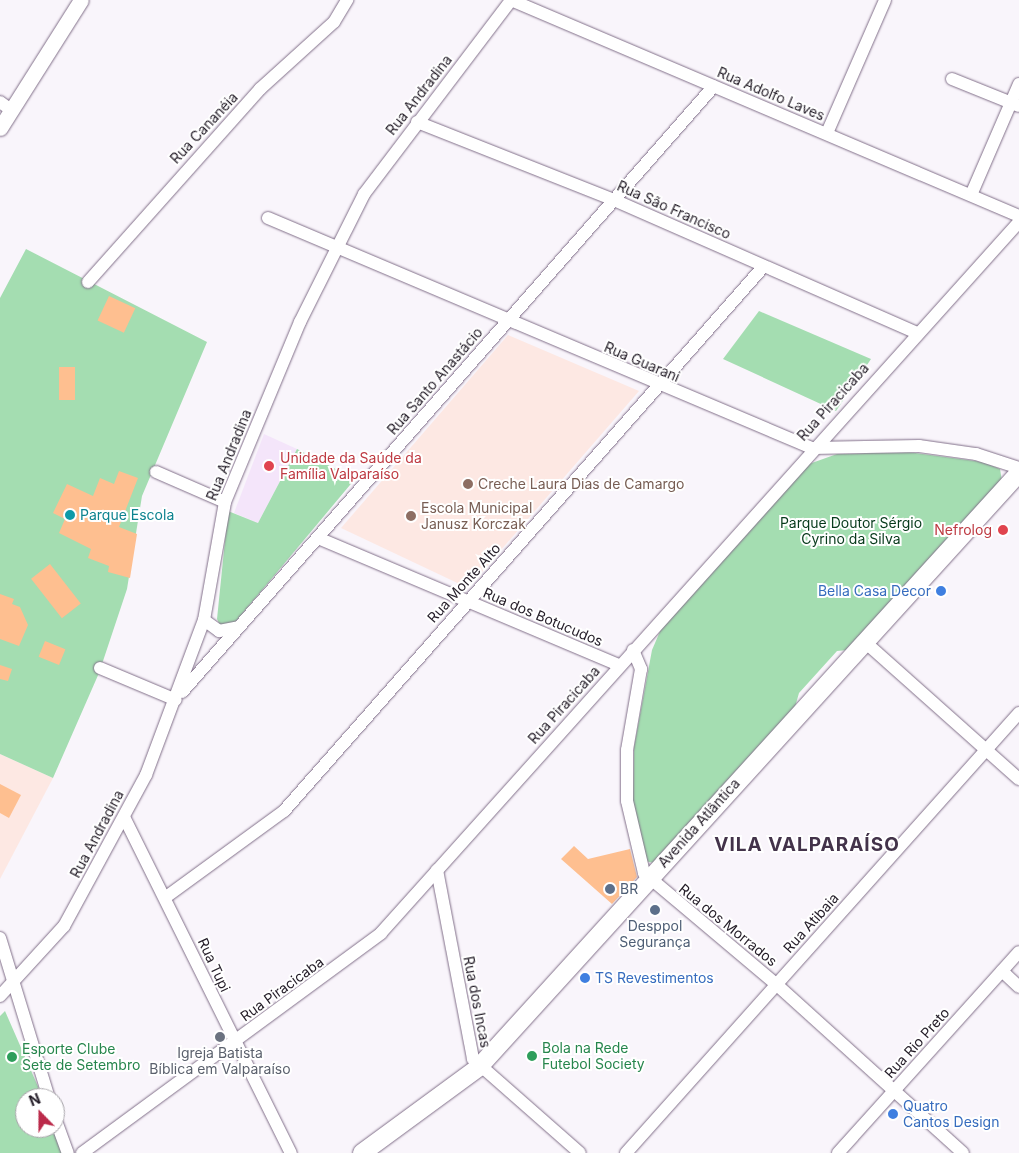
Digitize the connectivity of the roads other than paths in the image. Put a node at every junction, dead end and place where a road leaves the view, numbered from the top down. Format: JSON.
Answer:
{"nodes":[{"id":1,"x":81,"y":0,"type":"edge"},
{"id":2,"x":347,"y":0,"type":"edge"},
{"id":3,"x":511,"y":0,"type":"edge"},
{"id":4,"x":885,"y":0,"type":"edge"},
{"id":5,"x":952,"y":79,"type":"dead end"},
{"id":6,"x":1019,"y":84,"type":"edge"},
{"id":7,"x":714,"y":86,"type":"junction"},
{"id":8,"x":1015,"y":104,"type":"edge"},
{"id":9,"x":4,"y":108,"type":"edge"},
{"id":10,"x":417,"y":122,"type":"junction"},
{"id":11,"x":0,"y":128,"type":"edge"},
{"id":12,"x":827,"y":133,"type":"junction"},
{"id":13,"x":971,"y":195,"type":"junction"},
{"id":14,"x":614,"y":200,"type":"junction"},
{"id":15,"x":1019,"y":216,"type":"edge"},
{"id":16,"x":268,"y":218,"type":"dead end"},
{"id":17,"x":1019,"y":222,"type":"edge"},
{"id":18,"x":336,"y":248,"type":"junction"},
{"id":19,"x":764,"y":266,"type":"junction"},
{"id":20,"x":88,"y":282,"type":"dead end"},
{"id":21,"x":508,"y":321,"type":"junction"},
{"id":22,"x":917,"y":333,"type":"junction"},
{"id":23,"x":660,"y":386,"type":"junction"},
{"id":24,"x":812,"y":448,"type":"junction"},
{"id":25,"x":1019,"y":468,"type":"edge"},
{"id":26,"x":156,"y":472,"type":"dead end"},
{"id":27,"x":1019,"y":473,"type":"edge"},
{"id":28,"x":225,"y":502,"type":"junction"},
{"id":29,"x":318,"y":538,"type":"junction"},
{"id":30,"x":467,"y":601,"type":"junction"},
{"id":31,"x":204,"y":620,"type":"junction"},
{"id":32,"x":241,"y":626,"type":"junction"},
{"id":33,"x":865,"y":642,"type":"junction"},
{"id":34,"x":633,"y":650,"type":"junction"},
{"id":35,"x":619,"y":665,"type":"junction"},
{"id":36,"x":100,"y":668,"type":"dead end"},
{"id":37,"x":178,"y":698,"type":"junction"},
{"id":38,"x":1019,"y":714,"type":"edge"},
{"id":39,"x":985,"y":751,"type":"junction"},
{"id":40,"x":1019,"y":779,"type":"edge"},
{"id":41,"x":124,"y":817,"type":"junction"},
{"id":42,"x":437,"y":870,"type":"junction"},
{"id":43,"x":648,"y":879,"type":"junction"},
{"id":44,"x":166,"y":897,"type":"junction"},
{"id":45,"x":0,"y":938,"type":"edge"},
{"id":46,"x":1019,"y":952,"type":"edge"},
{"id":47,"x":1002,"y":971,"type":"junction"},
{"id":48,"x":13,"y":982,"type":"junction"},
{"id":49,"x":776,"y":984,"type":"junction"},
{"id":50,"x":1019,"y":987,"type":"edge"},
{"id":51,"x":0,"y":996,"type":"edge"},
{"id":52,"x":234,"y":1044,"type":"junction"},
{"id":53,"x":478,"y":1067,"type":"junction"},
{"id":54,"x":46,"y":1088,"type":"edge"},
{"id":55,"x":894,"y":1091,"type":"junction"},
{"id":56,"x":62,"y":1138,"type":"edge"},
{"id":57,"x":68,"y":1153,"type":"edge"},
{"id":58,"x":82,"y":1153,"type":"edge"},
{"id":59,"x":291,"y":1153,"type":"edge"},
{"id":60,"x":362,"y":1153,"type":"edge"},
{"id":61,"x":580,"y":1153,"type":"edge"},
{"id":62,"x":626,"y":1153,"type":"edge"},
{"id":63,"x":838,"y":1153,"type":"edge"},
{"id":64,"x":963,"y":1153,"type":"edge"}],
"edges":[{"from":1,"to":9,"type":"street"},
{"from":2,"to":20,"type":"street","name":"Rua Cananéia"},
{"from":3,"to":7,"type":"street","name":"Rua Adolfo Laves"},
{"from":3,"to":10,"type":"street","name":"Rua Andradina"},
{"from":4,"to":12,"type":"street"},
{"from":5,"to":8,"type":"street"},
{"from":6,"to":8,"type":"street"},
{"from":7,"to":12,"type":"street","name":"Rua Adolfo Laves"},
{"from":7,"to":14,"type":"street","name":"Rua Santo Anastácio"},
{"from":8,"to":13,"type":"street"},
{"from":9,"to":11,"type":"street"},
{"from":10,"to":14,"type":"street","name":"Rua São Francisco"},
{"from":10,"to":18,"type":"street","name":"Rua Andradina"},
{"from":12,"to":13,"type":"street","name":"Rua Adolfo Laves"},
{"from":13,"to":15,"type":"street","name":"Rua Adolfo Laves"},
{"from":14,"to":19,"type":"street","name":"Rua São Francisco"},
{"from":14,"to":21,"type":"street","name":"Rua Santo Anastácio"},
{"from":16,"to":18,"type":"street","name":"Rua Guarani"},
{"from":17,"to":22,"type":"street","name":"Rua Piracicaba"},
{"from":18,"to":21,"type":"street","name":"Rua Guarani"},
{"from":18,"to":28,"type":"street","name":"Rua Andradina"},
{"from":19,"to":22,"type":"street","name":"Rua São Francisco"},
{"from":19,"to":23,"type":"street","name":"Rua Monte Alto"},
{"from":21,"to":23,"type":"street","name":"Rua Guarani"},
{"from":21,"to":29,"type":"street","name":"Rua Santo Anastácio"},
{"from":22,"to":24,"type":"street","name":"Rua Piracicaba"},
{"from":23,"to":24,"type":"street","name":"Rua Guarani"},
{"from":23,"to":30,"type":"street","name":"Rua Monte Alto"},
{"from":24,"to":25,"type":"street","name":"Rua Guarani"},
{"from":24,"to":34,"type":"street","name":"Rua Piracicaba"},
{"from":26,"to":28,"type":"street"},
{"from":27,"to":33,"type":"main road","name":"Avenida Atlântica"},
{"from":28,"to":31,"type":"street","name":"Rua Andradina"},
{"from":29,"to":30,"type":"street","name":"Rua dos Botucudos"},
{"from":29,"to":32,"type":"street","name":"Rua Santo Anastácio"},
{"from":30,"to":35,"type":"street","name":"Rua dos Botucudos"},
{"from":30,"to":44,"type":"street","name":"Rua Monte Alto"},
{"from":31,"to":32,"type":"street"},
{"from":31,"to":37,"type":"street","name":"Rua Andradina"},
{"from":32,"to":37,"type":"street","name":"Rua Santo Anastácio"},
{"from":33,"to":39,"type":"street"},
{"from":33,"to":43,"type":"main road","name":"Avenida Atlântica"},
{"from":34,"to":35,"type":"street","name":"Rua Piracicaba"},
{"from":34,"to":43,"type":"street"},
{"from":35,"to":42,"type":"street","name":"Rua Piracicaba"},
{"from":36,"to":37,"type":"street"},
{"from":37,"to":41,"type":"street","name":"Rua Andradina"},
{"from":38,"to":39,"type":"street","name":"Rua Atibaia"},
{"from":39,"to":40,"type":"street"},
{"from":39,"to":49,"type":"street","name":"Rua Atibaia"},
{"from":41,"to":44,"type":"street","name":"Rua Tupi"},
{"from":41,"to":48,"type":"street","name":"Rua Andradina"},
{"from":42,"to":52,"type":"street","name":"Rua Piracicaba"},
{"from":42,"to":53,"type":"street","name":"Rua dos Incas"},
{"from":43,"to":49,"type":"street","name":"Rua dos Morrados"},
{"from":43,"to":53,"type":"main road","name":"Avenida Atlântica"},
{"from":44,"to":52,"type":"street","name":"Rua Tupi"},
{"from":45,"to":48,"type":"street"},
{"from":46,"to":47,"type":"street","name":"Rua Rio Preto"},
{"from":47,"to":50,"type":"street"},
{"from":47,"to":55,"type":"street","name":"Rua Rio Preto"},
{"from":48,"to":51,"type":"street","name":"Rua Andradina"},
{"from":48,"to":54,"type":"street"},
{"from":49,"to":55,"type":"street","name":"Rua dos Morrados"},
{"from":49,"to":62,"type":"street","name":"Rua Atibaia"},
{"from":52,"to":58,"type":"street","name":"Rua Piracicaba"},
{"from":52,"to":59,"type":"street","name":"Rua Tupi"},
{"from":53,"to":60,"type":"main road","name":"Avenida Atlântica"},
{"from":53,"to":61,"type":"street","name":"Rua dos Incas"},
{"from":55,"to":63,"type":"street","name":"Rua Rio Preto"},
{"from":55,"to":64,"type":"street","name":"Rua dos Morrados"},
{"from":56,"to":57,"type":"street"}]}
